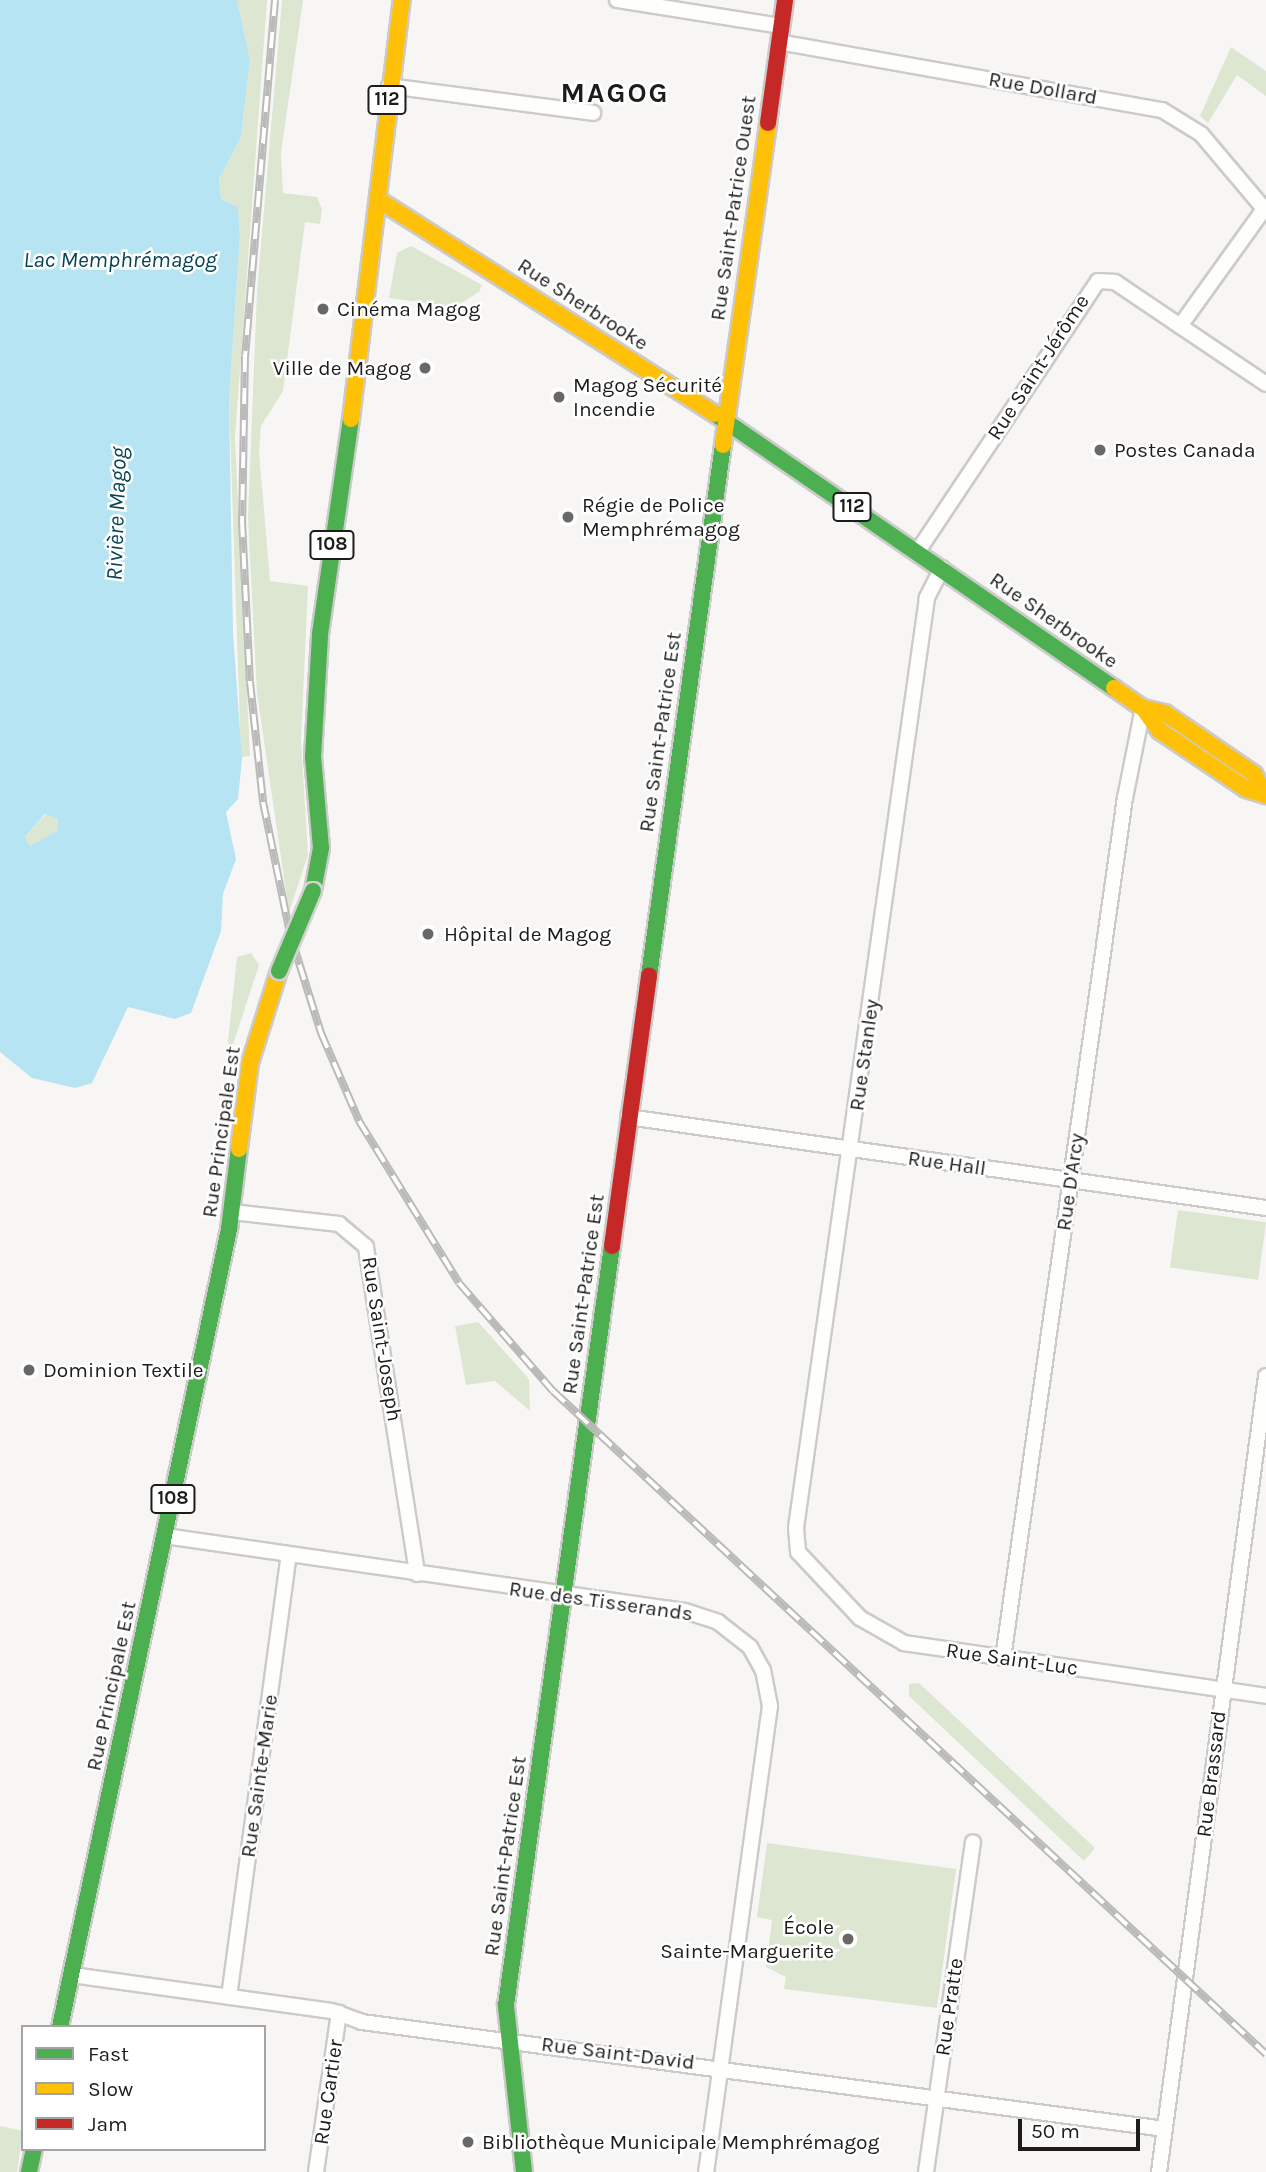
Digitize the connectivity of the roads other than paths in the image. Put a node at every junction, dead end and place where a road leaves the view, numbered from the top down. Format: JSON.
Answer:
{"nodes":[{"id":1,"x":402,"y":0,"type":"edge"},
{"id":2,"x":617,"y":0,"type":"edge"},
{"id":3,"x":785,"y":0,"type":"edge"},
{"id":4,"x":781,"y":26,"type":"junction"},
{"id":5,"x":779,"y":43,"type":"junction"},
{"id":6,"x":389,"y":86,"type":"junction"},
{"id":7,"x":593,"y":113,"type":"dead end"},
{"id":8,"x":379,"y":200,"type":"junction"},
{"id":9,"x":1265,"y":210,"type":"edge"},
{"id":10,"x":1180,"y":326,"type":"junction"},
{"id":11,"x":1266,"y":384,"type":"edge"},
{"id":12,"x":724,"y":422,"type":"junction"},
{"id":13,"x":918,"y":551,"type":"junction"},
{"id":14,"x":942,"y":568,"type":"junction"},
{"id":15,"x":1143,"y":708,"type":"junction"},
{"id":16,"x":1266,"y":795,"type":"edge"},
{"id":17,"x":628,"y":1118,"type":"junction"},
{"id":18,"x":851,"y":1149,"type":"junction"},
{"id":19,"x":1070,"y":1181,"type":"junction"},
{"id":20,"x":1266,"y":1208,"type":"edge"},
{"id":21,"x":232,"y":1212,"type":"junction"},
{"id":22,"x":1266,"y":1376,"type":"edge"},
{"id":23,"x":165,"y":1536,"type":"junction"},
{"id":24,"x":797,"y":1546,"type":"joint"},
{"id":25,"x":289,"y":1555,"type":"junction"},
{"id":26,"x":418,"y":1574,"type":"junction"},
{"id":27,"x":564,"y":1595,"type":"junction"},
{"id":28,"x":1003,"y":1658,"type":"junction"},
{"id":29,"x":1222,"y":1690,"type":"junction"},
{"id":30,"x":1266,"y":1696,"type":"edge"},
{"id":31,"x":973,"y":1842,"type":"dead end"},
{"id":32,"x":72,"y":1975,"type":"junction"},
{"id":33,"x":229,"y":1997,"type":"junction"},
{"id":34,"x":339,"y":2013,"type":"junction"},
{"id":35,"x":60,"y":2025,"type":"edge"},
{"id":36,"x":505,"y":2040,"type":"junction"},
{"id":37,"x":722,"y":2066,"type":"junction"},
{"id":38,"x":937,"y":2095,"type":"junction"},
{"id":39,"x":1165,"y":2129,"type":"junction"},
{"id":40,"x":34,"y":2151,"type":"edge"},
{"id":41,"x":29,"y":2172,"type":"edge"},
{"id":42,"x":316,"y":2172,"type":"edge"},
{"id":43,"x":524,"y":2172,"type":"edge"},
{"id":44,"x":706,"y":2172,"type":"edge"},
{"id":45,"x":926,"y":2172,"type":"edge"},
{"id":46,"x":1159,"y":2172,"type":"edge"}],
"edges":[{"from":1,"to":6,"type":"main road","number":"112"},
{"from":2,"to":4,"type":"street"},
{"from":3,"to":4,"type":"main road","name":"Rue Saint-Patrice Ouest"},
{"from":4,"to":5,"type":"main road","name":"Rue Saint-Patrice Ouest"},
{"from":5,"to":9,"type":"street","name":"Rue Dollard"},
{"from":5,"to":12,"type":"main road","name":"Rue Saint-Patrice Ouest"},
{"from":6,"to":7,"type":"street"},
{"from":6,"to":8,"type":"main road","number":"112"},
{"from":8,"to":12,"type":"main road","name":"Rue Sherbrooke","number":"112"},
{"from":8,"to":21,"type":"main road","name":"Rue Principale Est","number":"108","bridge":true},
{"from":9,"to":10,"type":"street"},
{"from":10,"to":11,"type":"street","name":"Rue Saint-Jérôme"},
{"from":10,"to":13,"type":"street","name":"Rue Saint-Jérôme"},
{"from":12,"to":13,"type":"main road","name":"Rue Sherbrooke","number":"112"},
{"from":12,"to":17,"type":"main road","name":"Rue Saint-Patrice Est"},
{"from":13,"to":14,"type":"main road","name":"Rue Sherbrooke","number":"112"},
{"from":14,"to":15,"type":"main road","name":"Rue Sherbrooke","number":"112"},
{"from":14,"to":18,"type":"street","name":"Rue Stanley"},
{"from":15,"to":16,"type":"main road","name":"Rue Sherbrooke","number":"112"},
{"from":15,"to":19,"type":"street","name":"Rue D'Arcy"},
{"from":17,"to":18,"type":"street","name":"Rue Hall"},
{"from":17,"to":27,"type":"main road","name":"Rue Saint-Patrice Est"},
{"from":18,"to":19,"type":"street","name":"Rue Hall"},
{"from":18,"to":24,"type":"street","name":"Rue Stanley"},
{"from":19,"to":20,"type":"street","name":"Rue Hall"},
{"from":19,"to":28,"type":"street","name":"Rue D'Arcy"},
{"from":21,"to":23,"type":"main road","name":"Rue Principale Est","number":"108"},
{"from":21,"to":26,"type":"street","name":"Rue Saint-Joseph"},
{"from":22,"to":29,"type":"street","name":"Rue Brassard"},
{"from":23,"to":25,"type":"street","name":"Rue des Tisserands"},
{"from":23,"to":32,"type":"main road","name":"Rue Principale Est","number":"108"},
{"from":24,"to":28,"type":"street","name":"Rue Saint-Luc"},
{"from":25,"to":26,"type":"street","name":"Rue des Tisserands"},
{"from":25,"to":33,"type":"street","name":"Rue Sainte-Marie"},
{"from":26,"to":27,"type":"street","name":"Rue des Tisserands"},
{"from":27,"to":36,"type":"main road","name":"Rue Saint-Patrice Est"},
{"from":27,"to":37,"type":"street","name":"Rue des Tisserands"},
{"from":28,"to":29,"type":"street","name":"Rue Saint-Luc"},
{"from":29,"to":30,"type":"street","name":"Rue Saint-Luc"},
{"from":29,"to":39,"type":"street","name":"Rue Brassard"},
{"from":31,"to":38,"type":"street","name":"Rue Pratte"},
{"from":32,"to":33,"type":"street","name":"Rue Saint-David"},
{"from":32,"to":35,"type":"main road","name":"Rue Principale Est","number":"108"},
{"from":33,"to":34,"type":"street","name":"Rue Saint-David"},
{"from":34,"to":36,"type":"street","name":"Rue Saint-David"},
{"from":34,"to":42,"type":"street","name":"Rue Cartier"},
{"from":36,"to":37,"type":"street","name":"Rue Saint-David"},
{"from":36,"to":43,"type":"main road","name":"Rue Saint-Patrice Est"},
{"from":37,"to":38,"type":"street","name":"Rue Saint-David"},
{"from":37,"to":44,"type":"street","name":"Rue des Tisserands"},
{"from":38,"to":39,"type":"street","name":"Rue Saint-David"},
{"from":38,"to":45,"type":"street","name":"Rue Pratte"},
{"from":39,"to":46,"type":"street","name":"Rue Brassard"},
{"from":40,"to":41,"type":"main road"}]}
